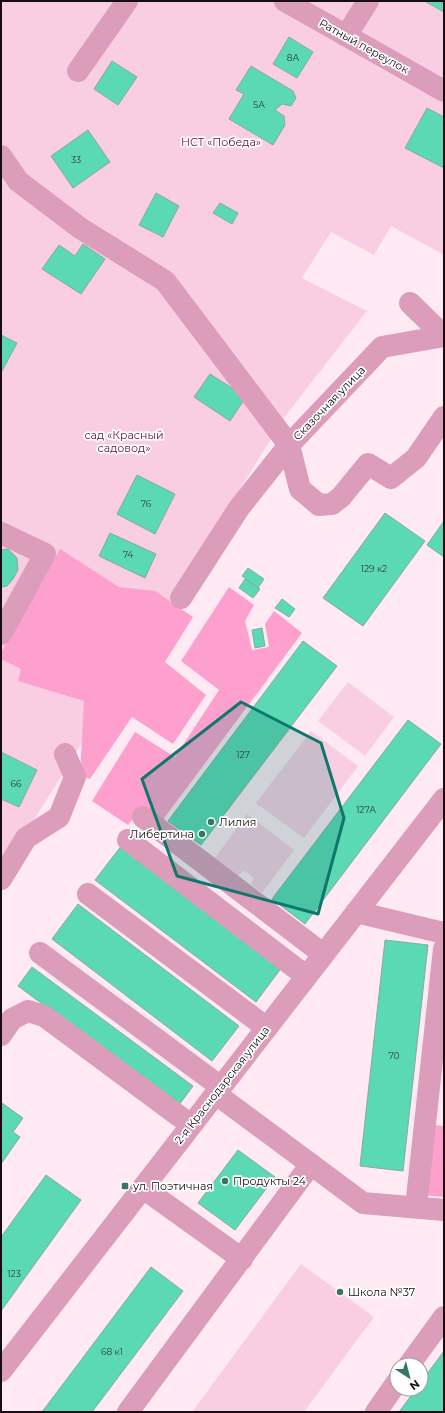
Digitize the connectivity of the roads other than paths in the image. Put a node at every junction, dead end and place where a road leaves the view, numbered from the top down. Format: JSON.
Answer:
{"nodes":[{"id":1,"x":127,"y":1,"type":"edge"},
{"id":2,"x":285,"y":1,"type":"edge"},
{"id":3,"x":368,"y":1,"type":"edge"},
{"id":4,"x":346,"y":36,"type":"junction"},
{"id":5,"x":78,"y":71,"type":"dead end"},
{"id":6,"x":444,"y":91,"type":"edge"},
{"id":7,"x":1,"y":156,"type":"edge"},
{"id":8,"x":410,"y":303,"type":"dead end"},
{"id":9,"x":444,"y":336,"type":"edge"},
{"id":10,"x":444,"y":417,"type":"edge"},
{"id":11,"x":288,"y":445,"type":"junction"},
{"id":12,"x":1,"y":533,"type":"edge"},
{"id":13,"x":181,"y":598,"type":"dead end"},
{"id":14,"x":1,"y":634,"type":"edge"},
{"id":15,"x":65,"y":754,"type":"dead end"},
{"id":16,"x":444,"y":799,"type":"edge"},
{"id":17,"x":143,"y":817,"type":"dead end"},
{"id":18,"x":128,"y":840,"type":"dead end"},
{"id":19,"x":1,"y":879,"type":"edge"},
{"id":20,"x":88,"y":894,"type":"dead end"},
{"id":21,"x":356,"y":912,"type":"junction"},
{"id":22,"x":444,"y":933,"type":"edge"},
{"id":23,"x":444,"y":949,"type":"edge"},
{"id":24,"x":40,"y":953,"type":"dead end"},
{"id":25,"x":323,"y":954,"type":"junction"},
{"id":26,"x":306,"y":976,"type":"junction"},
{"id":27,"x":442,"y":994,"type":"edge"},
{"id":28,"x":266,"y":1028,"type":"junction"},
{"id":29,"x":1,"y":1035,"type":"edge"},
{"id":30,"x":218,"y":1090,"type":"junction"},
{"id":31,"x":191,"y":1125,"type":"junction"},
{"id":32,"x":311,"y":1164,"type":"junction"},
{"id":33,"x":143,"y":1188,"type":"junction"},
{"id":34,"x":416,"y":1207,"type":"junction"},
{"id":35,"x":444,"y":1210,"type":"edge"},
{"id":36,"x":242,"y":1259,"type":"junction"},
{"id":37,"x":444,"y":1317,"type":"edge"},
{"id":38,"x":415,"y":1357,"type":"edge"},
{"id":39,"x":1,"y":1371,"type":"edge"},
{"id":40,"x":389,"y":1393,"type":"edge"},
{"id":41,"x":128,"y":1412,"type":"edge"},
{"id":42,"x":376,"y":1412,"type":"edge"}],
"edges":[{"from":1,"to":5,"type":"street"},
{"from":2,"to":4,"type":"street","name":"Ратный переулок"},
{"from":3,"to":4,"type":"street"},
{"from":4,"to":6,"type":"street","name":"Ратный переулок"},
{"from":7,"to":11,"type":"street"},
{"from":8,"to":9,"type":"street"},
{"from":9,"to":11,"type":"street","name":"Сказочная улица"},
{"from":10,"to":11,"type":"street"},
{"from":11,"to":13,"type":"street","name":"Сказочная улица"},
{"from":12,"to":14,"type":"street"},
{"from":15,"to":19,"type":"street"},
{"from":16,"to":21,"type":"street","name":"2-я Краснодарская улица"},
{"from":17,"to":25,"type":"street"},
{"from":18,"to":26,"type":"street"},
{"from":20,"to":28,"type":"street"},
{"from":21,"to":22,"type":"street"},
{"from":21,"to":25,"type":"street","name":"2-я Краснодарская улица"},
{"from":23,"to":27,"type":"street"},
{"from":24,"to":30,"type":"street"},
{"from":25,"to":26,"type":"street","name":"2-я Краснодарская улица"},
{"from":26,"to":28,"type":"street","name":"2-я Краснодарская улица"},
{"from":27,"to":34,"type":"street"},
{"from":28,"to":30,"type":"street","name":"2-я Краснодарская улица"},
{"from":29,"to":31,"type":"street"},
{"from":30,"to":31,"type":"street","name":"2-я Краснодарская улица"},
{"from":30,"to":32,"type":"street"},
{"from":31,"to":33,"type":"street","name":"2-я Краснодарская улица"},
{"from":32,"to":34,"type":"street"},
{"from":32,"to":36,"type":"street"},
{"from":33,"to":36,"type":"street"},
{"from":33,"to":39,"type":"street","name":"2-я Краснодарская улица"},
{"from":34,"to":35,"type":"street"},
{"from":36,"to":41,"type":"street"},
{"from":37,"to":38,"type":"street"},
{"from":40,"to":42,"type":"street"}]}
